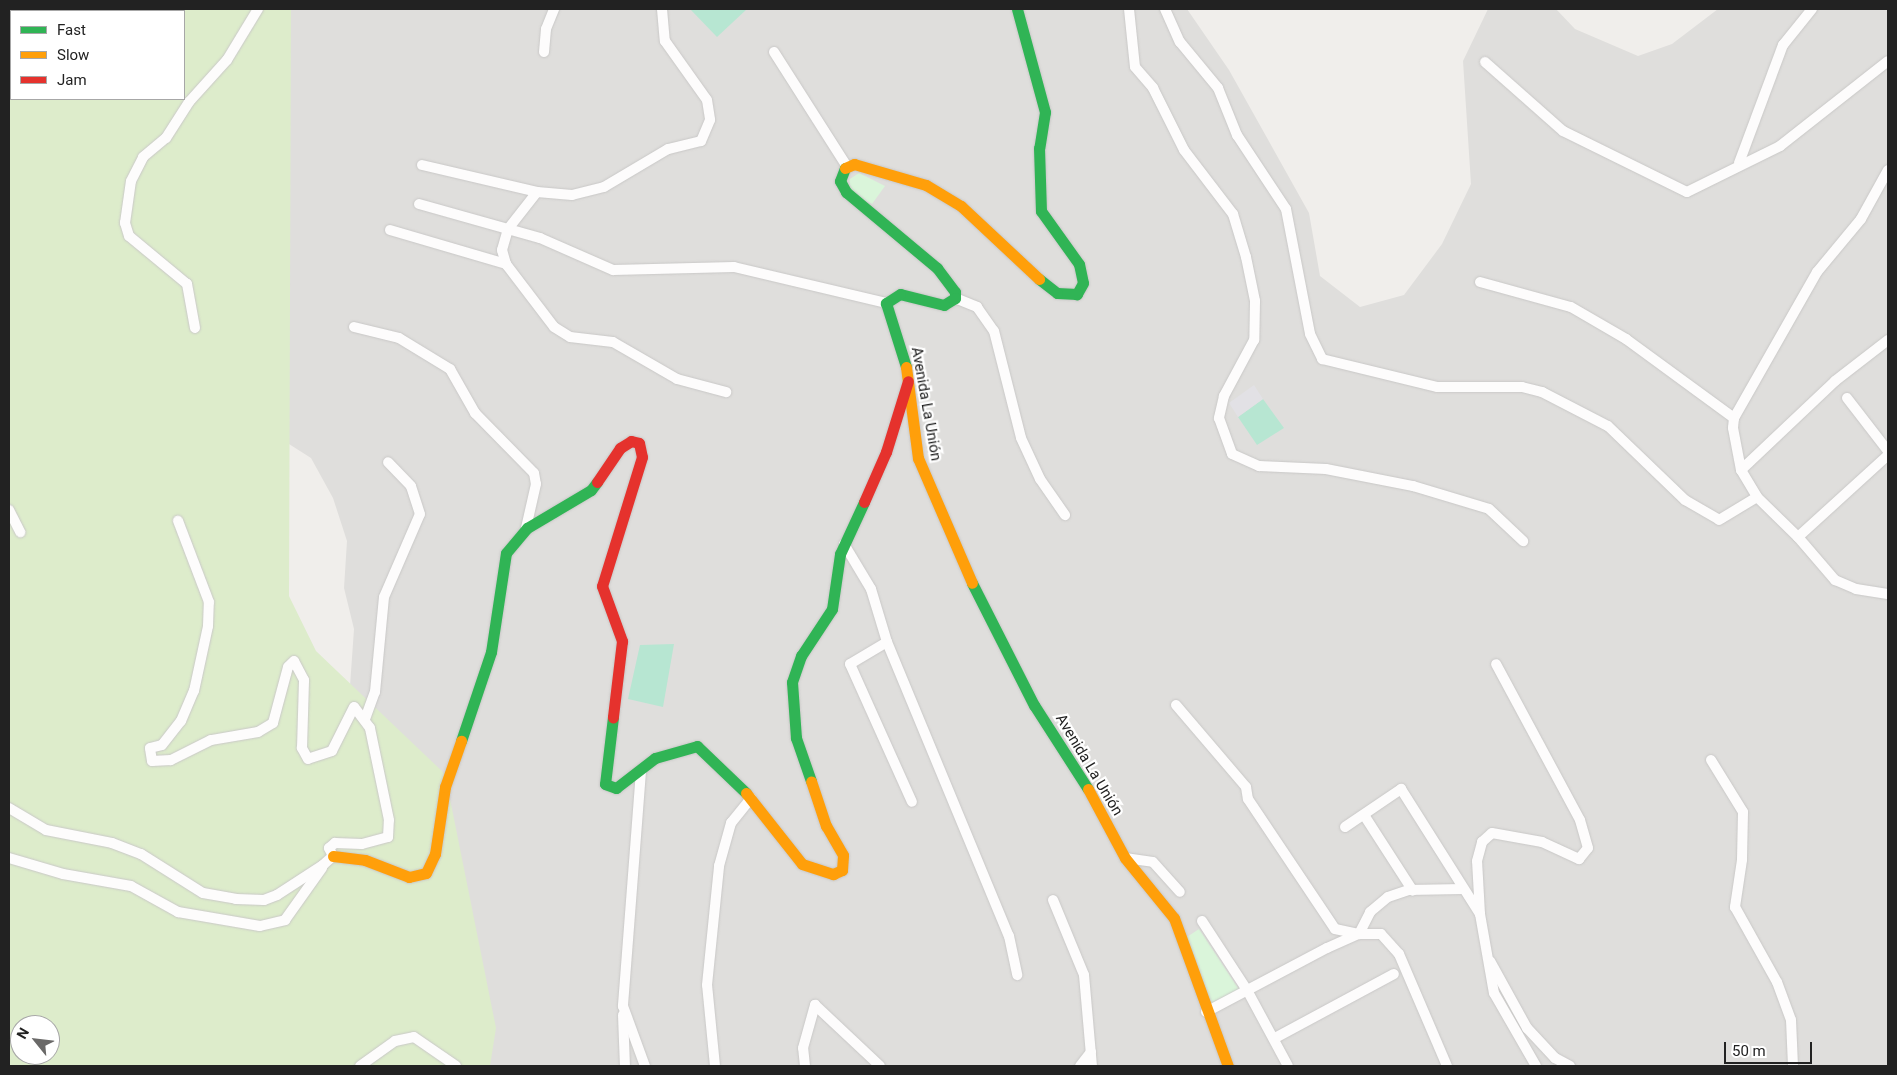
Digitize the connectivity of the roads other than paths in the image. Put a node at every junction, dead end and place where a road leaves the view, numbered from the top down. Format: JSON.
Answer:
{"nodes":[{"id":1,"x":258,"y":9,"type":"edge"},
{"id":2,"x":554,"y":9,"type":"edge"},
{"id":3,"x":662,"y":9,"type":"edge"},
{"id":4,"x":1017,"y":9,"type":"edge"},
{"id":5,"x":1129,"y":9,"type":"edge"},
{"id":6,"x":1165,"y":9,"type":"edge"},
{"id":7,"x":1812,"y":9,"type":"edge"},
{"id":8,"x":544,"y":52,"type":"dead end"},
{"id":9,"x":774,"y":52,"type":"dead end"},
{"id":10,"x":1888,"y":61,"type":"edge"},
{"id":11,"x":1485,"y":62,"type":"dead end"},
{"id":12,"x":1739,"y":163,"type":"junction"},
{"id":13,"x":422,"y":165,"type":"dead end"},
{"id":14,"x":846,"y":165,"type":"junction"},
{"id":15,"x":1888,"y":170,"type":"edge"},
{"id":16,"x":537,"y":192,"type":"junction"},
{"id":17,"x":419,"y":204,"type":"dead end"},
{"id":18,"x":508,"y":229,"type":"junction"},
{"id":19,"x":390,"y":230,"type":"dead end"},
{"id":20,"x":506,"y":264,"type":"junction"},
{"id":21,"x":1480,"y":282,"type":"dead end"},
{"id":22,"x":955,"y":298,"type":"junction"},
{"id":23,"x":886,"y":303,"type":"junction"},
{"id":24,"x":354,"y":327,"type":"dead end"},
{"id":25,"x":195,"y":328,"type":"dead end"},
{"id":26,"x":1888,"y":340,"type":"edge"},
{"id":27,"x":908,"y":381,"type":"junction"},
{"id":28,"x":726,"y":392,"type":"dead end"},
{"id":29,"x":1847,"y":398,"type":"dead end"},
{"id":30,"x":1734,"y":418,"type":"junction"},
{"id":31,"x":1888,"y":451,"type":"edge"},
{"id":32,"x":1888,"y":455,"type":"edge"},
{"id":33,"x":388,"y":462,"type":"dead end"},
{"id":34,"x":1741,"y":470,"type":"junction"},
{"id":35,"x":1757,"y":497,"type":"junction"},
{"id":36,"x":9,"y":510,"type":"edge"},
{"id":37,"x":1065,"y":515,"type":"dead end"},
{"id":38,"x":178,"y":521,"type":"dead end"},
{"id":39,"x":526,"y":528,"type":"junction"},
{"id":40,"x":20,"y":532,"type":"dead end"},
{"id":41,"x":1798,"y":537,"type":"junction"},
{"id":42,"x":1523,"y":541,"type":"dead end"},
{"id":43,"x":844,"y":544,"type":"junction"},
{"id":44,"x":1888,"y":594,"type":"edge"},
{"id":45,"x":887,"y":642,"type":"junction"},
{"id":46,"x":1496,"y":664,"type":"dead end"},
{"id":47,"x":1176,"y":705,"type":"dead end"},
{"id":48,"x":365,"y":719,"type":"junction"},
{"id":49,"x":1711,"y":760,"type":"dead end"},
{"id":50,"x":641,"y":770,"type":"junction"},
{"id":51,"x":751,"y":798,"type":"junction"},
{"id":52,"x":912,"y":802,"type":"dead end"},
{"id":53,"x":9,"y":808,"type":"edge"},
{"id":54,"x":1364,"y":815,"type":"junction"},
{"id":55,"x":1345,"y":827,"type":"dead end"},
{"id":56,"x":333,"y":856,"type":"junction"},
{"id":57,"x":9,"y":858,"type":"edge"},
{"id":58,"x":1125,"y":858,"type":"junction"},
{"id":59,"x":324,"y":865,"type":"junction"},
{"id":60,"x":1463,"y":889,"type":"junction"},
{"id":61,"x":1414,"y":891,"type":"junction"},
{"id":62,"x":1180,"y":892,"type":"dead end"},
{"id":63,"x":1053,"y":900,"type":"dead end"},
{"id":64,"x":1480,"y":914,"type":"junction"},
{"id":65,"x":1202,"y":921,"type":"dead end"},
{"id":66,"x":1358,"y":934,"type":"junction"},
{"id":67,"x":1484,"y":949,"type":"junction"},
{"id":68,"x":1394,"y":974,"type":"dead end"},
{"id":69,"x":1017,"y":975,"type":"dead end"},
{"id":70,"x":1247,"y":990,"type":"junction"},
{"id":71,"x":623,"y":1006,"type":"junction"},
{"id":72,"x":1206,"y":1012,"type":"junction"},
{"id":73,"x":1275,"y":1038,"type":"junction"},
{"id":74,"x":1091,"y":1052,"type":"junction"},
{"id":75,"x":360,"y":1066,"type":"edge"},
{"id":76,"x":456,"y":1066,"type":"edge"},
{"id":77,"x":624,"y":1066,"type":"edge"},
{"id":78,"x":645,"y":1066,"type":"edge"},
{"id":79,"x":715,"y":1066,"type":"edge"},
{"id":80,"x":805,"y":1066,"type":"edge"},
{"id":81,"x":880,"y":1066,"type":"edge"},
{"id":82,"x":1080,"y":1066,"type":"edge"},
{"id":83,"x":1092,"y":1066,"type":"edge"},
{"id":84,"x":1228,"y":1066,"type":"edge"},
{"id":85,"x":1288,"y":1066,"type":"edge"},
{"id":86,"x":1447,"y":1066,"type":"edge"},
{"id":87,"x":1536,"y":1066,"type":"edge"},
{"id":88,"x":1570,"y":1066,"type":"edge"},
{"id":89,"x":1793,"y":1066,"type":"edge"}],
"edges":[{"from":1,"to":25,"type":"street"},
{"from":2,"to":8,"type":"street"},
{"from":3,"to":16,"type":"street"},
{"from":4,"to":14,"type":"street"},
{"from":5,"to":42,"type":"street"},
{"from":6,"to":35,"type":"street"},
{"from":7,"to":12,"type":"street"},
{"from":9,"to":14,"type":"street"},
{"from":10,"to":12,"type":"street"},
{"from":11,"to":12,"type":"street"},
{"from":13,"to":16,"type":"street"},
{"from":14,"to":22,"type":"street"},
{"from":15,"to":30,"type":"street"},
{"from":16,"to":18,"type":"street"},
{"from":17,"to":18,"type":"street"},
{"from":18,"to":20,"type":"street"},
{"from":18,"to":23,"type":"street"},
{"from":19,"to":20,"type":"street"},
{"from":20,"to":28,"type":"street"},
{"from":21,"to":30,"type":"street"},
{"from":22,"to":23,"type":"street"},
{"from":22,"to":37,"type":"street"},
{"from":23,"to":27,"type":"street","name":"Avenida La Unión"},
{"from":24,"to":39,"type":"street"},
{"from":26,"to":34,"type":"street"},
{"from":27,"to":43,"type":"street"},
{"from":27,"to":58,"type":"street","name":"Avenida La Unión"},
{"from":29,"to":31,"type":"street"},
{"from":30,"to":34,"type":"street"},
{"from":32,"to":41,"type":"street"},
{"from":33,"to":48,"type":"street"},
{"from":34,"to":35,"type":"street"},
{"from":35,"to":41,"type":"street"},
{"from":36,"to":40,"type":"street"},
{"from":38,"to":48,"type":"street"},
{"from":39,"to":50,"type":"street"},
{"from":39,"to":56,"type":"street"},
{"from":41,"to":44,"type":"street"},
{"from":43,"to":45,"type":"street"},
{"from":43,"to":51,"type":"street"},
{"from":45,"to":52,"type":"street"},
{"from":45,"to":69,"type":"street"},
{"from":46,"to":64,"type":"street"},
{"from":47,"to":66,"type":"street"},
{"from":48,"to":56,"type":"street"},
{"from":49,"to":89,"type":"street"},
{"from":50,"to":51,"type":"street"},
{"from":50,"to":71,"type":"street"},
{"from":51,"to":79,"type":"street"},
{"from":53,"to":59,"type":"street"},
{"from":54,"to":55,"type":"street"},
{"from":54,"to":60,"type":"street"},
{"from":54,"to":61,"type":"street"},
{"from":56,"to":59,"type":"street"},
{"from":57,"to":59,"type":"street"},
{"from":58,"to":62,"type":"street"},
{"from":58,"to":72,"type":"street","name":"Avenida La Unión"},
{"from":60,"to":61,"type":"street"},
{"from":60,"to":64,"type":"street"},
{"from":61,"to":66,"type":"street"},
{"from":63,"to":74,"type":"street"},
{"from":64,"to":67,"type":"street"},
{"from":65,"to":70,"type":"street"},
{"from":66,"to":70,"type":"street"},
{"from":66,"to":86,"type":"street"},
{"from":67,"to":87,"type":"street"},
{"from":67,"to":88,"type":"street"},
{"from":68,"to":73,"type":"street"},
{"from":70,"to":72,"type":"street"},
{"from":70,"to":73,"type":"street"},
{"from":71,"to":77,"type":"street"},
{"from":71,"to":78,"type":"street"},
{"from":72,"to":84,"type":"street","name":"Avenida La Unión"},
{"from":73,"to":85,"type":"street"},
{"from":74,"to":82,"type":"street"},
{"from":74,"to":83,"type":"street"},
{"from":75,"to":76,"type":"street"},
{"from":80,"to":81,"type":"street"}]}
